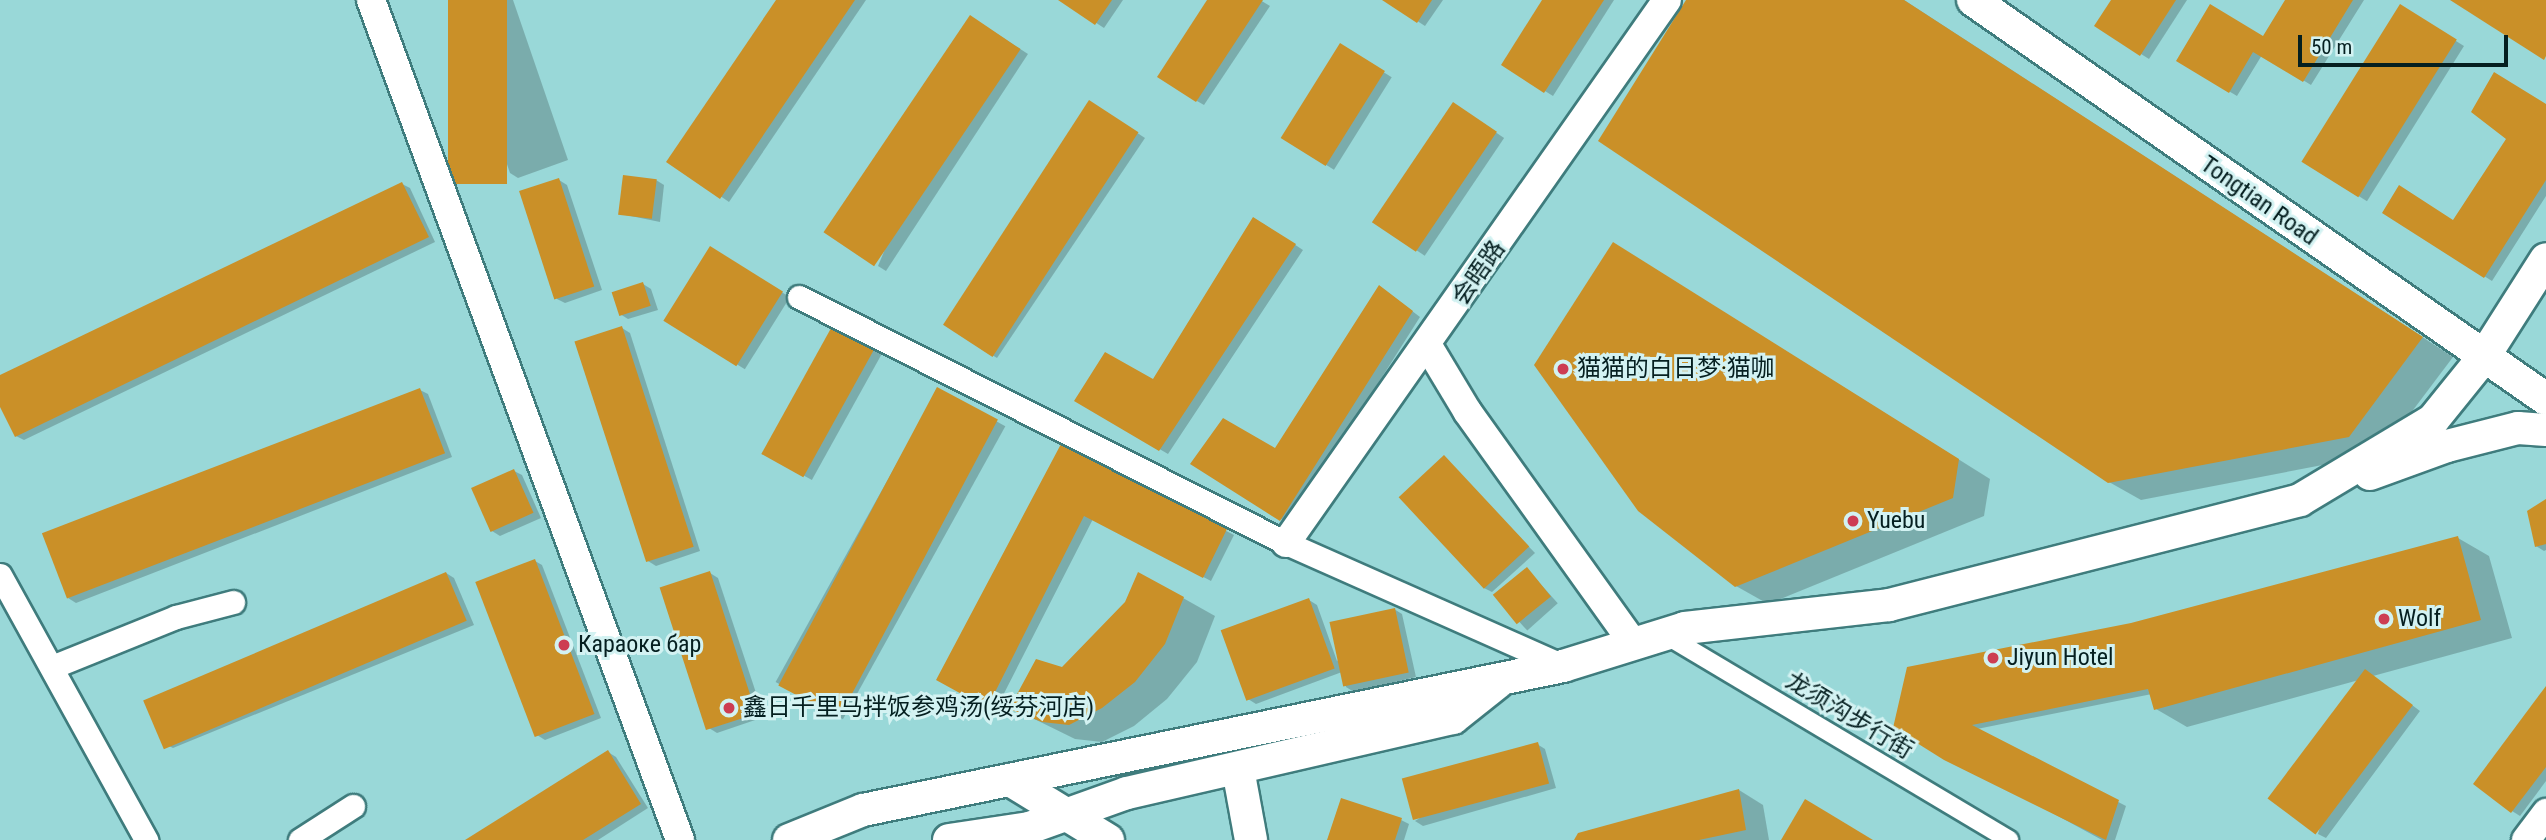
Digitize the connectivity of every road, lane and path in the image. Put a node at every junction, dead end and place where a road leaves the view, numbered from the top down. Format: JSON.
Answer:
{"nodes":[{"id":1,"x":371,"y":0,"type":"edge"},
{"id":2,"x":1667,"y":0,"type":"edge"},
{"id":3,"x":1973,"y":0,"type":"edge"},
{"id":4,"x":2546,"y":259,"type":"edge"},
{"id":5,"x":799,"y":297,"type":"dead end"},
{"id":6,"x":1428,"y":346,"type":"junction"},
{"id":7,"x":2483,"y":358,"type":"junction"},
{"id":8,"x":2546,"y":399,"type":"edge"},
{"id":9,"x":2546,"y":430,"type":"edge"},
{"id":10,"x":2300,"y":500,"type":"junction"},
{"id":11,"x":1286,"y":543,"type":"junction"},
{"id":12,"x":0,"y":575,"type":"edge"},
{"id":13,"x":233,"y":602,"type":"dead end"},
{"id":14,"x":1664,"y":634,"type":"junction"},
{"id":15,"x":1633,"y":643,"type":"junction"},
{"id":16,"x":1563,"y":666,"type":"junction"},
{"id":17,"x":52,"y":667,"type":"junction"},
{"id":18,"x":1502,"y":679,"type":"junction"},
{"id":19,"x":1238,"y":769,"type":"junction"},
{"id":20,"x":1010,"y":780,"type":"junction"},
{"id":21,"x":354,"y":806,"type":"dead end"},
{"id":22,"x":2546,"y":813,"type":"edge"},
{"id":23,"x":1067,"y":814,"type":"junction"},
{"id":24,"x":1039,"y":834,"type":"edge"},
{"id":25,"x":146,"y":840,"type":"edge"},
{"id":26,"x":300,"y":840,"type":"edge"},
{"id":27,"x":680,"y":840,"type":"edge"},
{"id":28,"x":789,"y":840,"type":"edge"},
{"id":29,"x":949,"y":840,"type":"edge"},
{"id":30,"x":1108,"y":840,"type":"edge"},
{"id":31,"x":1251,"y":840,"type":"edge"},
{"id":32,"x":2009,"y":840,"type":"edge"},
{"id":33,"x":2526,"y":840,"type":"edge"}],
"edges":[{"from":1,"to":27,"type":"street"},
{"from":2,"to":6,"type":"street","name":"会晤路"},
{"from":3,"to":7,"type":"main road","name":"Tongtian Road"},
{"from":4,"to":7,"type":"main road"},
{"from":5,"to":11,"type":"street"},
{"from":6,"to":11,"type":"street","name":"会晤路"},
{"from":6,"to":15,"type":"street"},
{"from":7,"to":8,"type":"main road","name":"Tongtian Road"},
{"from":7,"to":10,"type":"main road"},
{"from":9,"to":10,"type":"main road"},
{"from":10,"to":14,"type":"main road"},
{"from":11,"to":16,"type":"street"},
{"from":12,"to":17,"type":"street"},
{"from":13,"to":17,"type":"street"},
{"from":14,"to":15,"type":"main road"},
{"from":14,"to":32,"type":"street","name":"龙须沟步行街"},
{"from":15,"to":16,"type":"main road"},
{"from":16,"to":18,"type":"main road"},
{"from":17,"to":25,"type":"street"},
{"from":18,"to":19,"type":"main road"},
{"from":18,"to":20,"type":"main road"},
{"from":19,"to":23,"type":"main road"},
{"from":19,"to":31,"type":"main road"},
{"from":20,"to":23,"type":"main road"},
{"from":20,"to":24,"type":"main road"},
{"from":20,"to":28,"type":"main road"},
{"from":21,"to":26,"type":"street"},
{"from":22,"to":33,"type":"street"},
{"from":23,"to":24,"type":"main road"},
{"from":23,"to":30,"type":"main road"},
{"from":24,"to":29,"type":"main road"}]}
